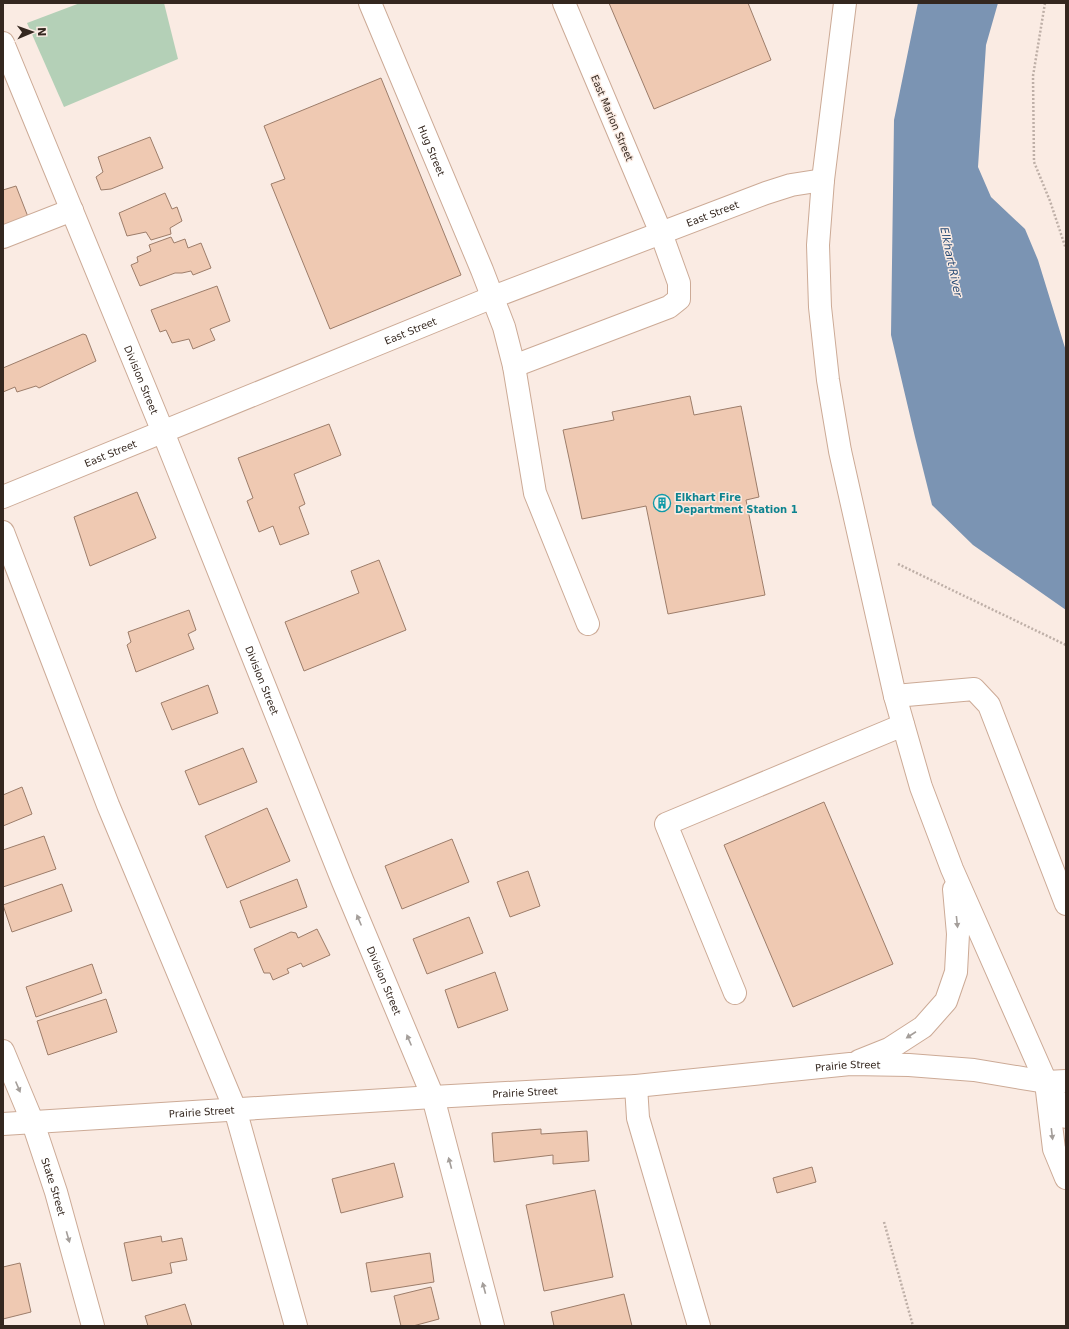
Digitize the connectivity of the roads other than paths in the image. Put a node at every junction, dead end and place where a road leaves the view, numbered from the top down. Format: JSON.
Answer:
{"nodes":[{"id":1,"x":370,"y":3,"type":"edge"},
{"id":2,"x":564,"y":3,"type":"edge"},
{"id":3,"x":845,"y":3,"type":"edge"},
{"id":4,"x":3,"y":43,"type":"edge"},
{"id":5,"x":823,"y":180,"type":"junction"},
{"id":6,"x":72,"y":210,"type":"junction"},
{"id":7,"x":661,"y":233,"type":"junction"},
{"id":8,"x":3,"y":237,"type":"edge"},
{"id":9,"x":493,"y":297,"type":"junction"},
{"id":10,"x":514,"y":366,"type":"junction"},
{"id":11,"x":163,"y":432,"type":"junction"},
{"id":12,"x":3,"y":497,"type":"edge"},
{"id":13,"x":3,"y":532,"type":"edge"},
{"id":14,"x":588,"y":624,"type":"dead end"},
{"id":15,"x":895,"y":696,"type":"junction"},
{"id":16,"x":903,"y":725,"type":"junction"},
{"id":17,"x":952,"y":869,"type":"junction"},
{"id":18,"x":1066,"y":904,"type":"edge"},
{"id":19,"x":735,"y":993,"type":"dead end"},
{"id":20,"x":3,"y":1051,"type":"edge"},
{"id":21,"x":850,"y":1064,"type":"junction"},
{"id":22,"x":1056,"y":1081,"type":"edge"},
{"id":23,"x":636,"y":1086,"type":"junction"},
{"id":24,"x":1066,"y":1096,"type":"edge"},
{"id":25,"x":433,"y":1097,"type":"junction"},
{"id":26,"x":235,"y":1109,"type":"junction"},
{"id":27,"x":1066,"y":1117,"type":"edge"},
{"id":28,"x":33,"y":1122,"type":"junction"},
{"id":29,"x":3,"y":1124,"type":"edge"},
{"id":30,"x":1066,"y":1178,"type":"edge"},
{"id":31,"x":93,"y":1326,"type":"edge"},
{"id":32,"x":296,"y":1326,"type":"edge"},
{"id":33,"x":494,"y":1326,"type":"edge"},
{"id":34,"x":699,"y":1326,"type":"edge"}],
"edges":[{"from":1,"to":9,"type":"street","name":"Hug Street"},
{"from":2,"to":7,"type":"street","name":"East Marion Street"},
{"from":3,"to":5,"type":"street"},
{"from":4,"to":6,"type":"street","name":"Division Street"},
{"from":5,"to":7,"type":"street","name":"East Street"},
{"from":5,"to":15,"type":"street"},
{"from":6,"to":8,"type":"street"},
{"from":6,"to":11,"type":"street","name":"Division Street"},
{"from":7,"to":9,"type":"street","name":"East Street"},
{"from":7,"to":10,"type":"street","name":"East Marion Street"},
{"from":9,"to":10,"type":"street","name":"Hug Street"},
{"from":9,"to":11,"type":"street","name":"East Street"},
{"from":10,"to":14,"type":"street","name":"Hug Street"},
{"from":11,"to":12,"type":"street","name":"East Street"},
{"from":25,"to":11,"type":"street","name":"Division Street","one_way":true},
{"from":13,"to":26,"type":"street"},
{"from":15,"to":16,"type":"street"},
{"from":15,"to":18,"type":"street"},
{"from":16,"to":17,"type":"street"},
{"from":16,"to":19,"type":"street"},
{"from":17,"to":21,"type":"street","one_way":true},
{"from":17,"to":22,"type":"street"},
{"from":20,"to":28,"type":"street","name":"State Street","one_way":true},
{"from":21,"to":22,"type":"street","name":"Prairie Street"},
{"from":21,"to":23,"type":"street","name":"Prairie Street"},
{"from":22,"to":24,"type":"street","name":"Prairie Street"},
{"from":22,"to":27,"type":"street"},
{"from":22,"to":30,"type":"street","one_way":true},
{"from":23,"to":25,"type":"street","name":"Prairie Street"},
{"from":23,"to":34,"type":"street"},
{"from":25,"to":26,"type":"street","name":"Prairie Street"},
{"from":33,"to":25,"type":"street","name":"Division Street","one_way":true},
{"from":26,"to":28,"type":"street","name":"Prairie Street"},
{"from":26,"to":32,"type":"street"},
{"from":28,"to":29,"type":"street","name":"Prairie Street"},
{"from":28,"to":31,"type":"street","name":"State Street","one_way":true}]}
